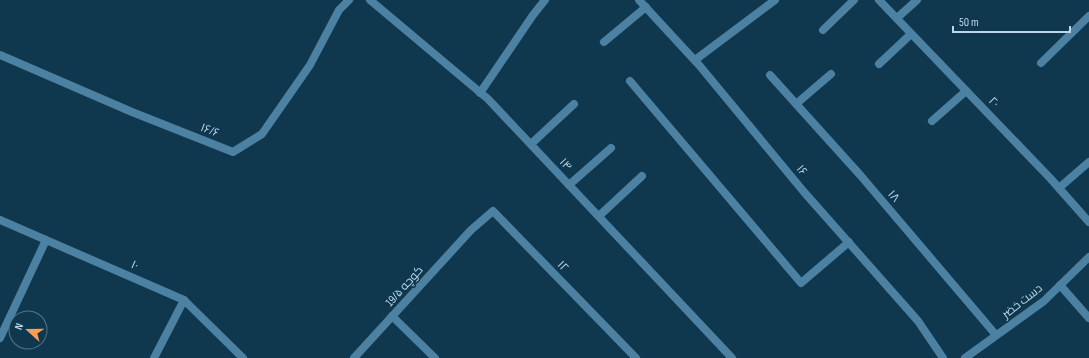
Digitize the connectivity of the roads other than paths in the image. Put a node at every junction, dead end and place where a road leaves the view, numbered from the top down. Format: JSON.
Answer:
{"nodes":[{"id":1,"x":349,"y":0,"type":"edge"},
{"id":2,"x":370,"y":0,"type":"edge"},
{"id":3,"x":545,"y":0,"type":"edge"},
{"id":4,"x":639,"y":0,"type":"edge"},
{"id":5,"x":775,"y":0,"type":"edge"},
{"id":6,"x":854,"y":0,"type":"edge"},
{"id":7,"x":879,"y":0,"type":"edge"},
{"id":8,"x":917,"y":0,"type":"edge"},
{"id":9,"x":646,"y":8,"type":"junction"},
{"id":10,"x":1089,"y":16,"type":"edge"},
{"id":11,"x":897,"y":18,"type":"junction"},
{"id":12,"x":823,"y":30,"type":"dead end"},
{"id":13,"x":911,"y":34,"type":"junction"},
{"id":14,"x":604,"y":42,"type":"dead end"},
{"id":15,"x":0,"y":55,"type":"edge"},
{"id":16,"x":694,"y":60,"type":"junction"},
{"id":17,"x":1042,"y":63,"type":"dead end"},
{"id":18,"x":879,"y":64,"type":"dead end"},
{"id":19,"x":831,"y":74,"type":"dead end"},
{"id":20,"x":770,"y":75,"type":"dead end"},
{"id":21,"x":630,"y":81,"type":"dead end"},
{"id":22,"x":966,"y":91,"type":"junction"},
{"id":23,"x":480,"y":93,"type":"junction"},
{"id":24,"x":574,"y":104,"type":"dead end"},
{"id":25,"x":796,"y":104,"type":"junction"},
{"id":26,"x":932,"y":122,"type":"dead end"},
{"id":27,"x":531,"y":144,"type":"junction"},
{"id":28,"x":611,"y":148,"type":"dead end"},
{"id":29,"x":1089,"y":162,"type":"edge"},
{"id":30,"x":642,"y":176,"type":"dead end"},
{"id":31,"x":569,"y":185,"type":"junction"},
{"id":32,"x":1059,"y":188,"type":"junction"},
{"id":33,"x":599,"y":216,"type":"junction"},
{"id":34,"x":0,"y":220,"type":"edge"},
{"id":35,"x":1089,"y":222,"type":"edge"},
{"id":36,"x":471,"y":230,"type":"joint"},
{"id":37,"x":46,"y":240,"type":"junction"},
{"id":38,"x":849,"y":242,"type":"junction"},
{"id":39,"x":1089,"y":257,"type":"edge"},
{"id":40,"x":1060,"y":285,"type":"junction"},
{"id":41,"x":184,"y":300,"type":"junction"},
{"id":42,"x":392,"y":316,"type":"junction"},
{"id":43,"x":1089,"y":318,"type":"edge"},
{"id":44,"x":996,"y":335,"type":"junction"},
{"id":45,"x":0,"y":338,"type":"edge"},
{"id":46,"x":154,"y":358,"type":"edge"},
{"id":47,"x":243,"y":358,"type":"edge"},
{"id":48,"x":354,"y":358,"type":"edge"},
{"id":49,"x":435,"y":358,"type":"edge"},
{"id":50,"x":636,"y":358,"type":"edge"},
{"id":51,"x":732,"y":358,"type":"edge"},
{"id":52,"x":943,"y":358,"type":"edge"},
{"id":53,"x":965,"y":358,"type":"edge"}],
"edges":[{"from":1,"to":15,"type":"street","name":"۱۶/۶"},
{"from":2,"to":23,"type":"street","name":"۱۴"},
{"from":3,"to":23,"type":"street"},
{"from":4,"to":9,"type":"street","name":"۱۶"},
{"from":5,"to":16,"type":"street"},
{"from":6,"to":12,"type":"street"},
{"from":7,"to":11,"type":"street","name":"۲۰"},
{"from":8,"to":11,"type":"street"},
{"from":9,"to":14,"type":"street"},
{"from":9,"to":16,"type":"street","name":"۱۶"},
{"from":10,"to":17,"type":"street"},
{"from":11,"to":13,"type":"street","name":"۲۰"},
{"from":13,"to":18,"type":"street"},
{"from":13,"to":22,"type":"street","name":"۲۰"},
{"from":16,"to":38,"type":"street","name":"۱۶"},
{"from":19,"to":25,"type":"street"},
{"from":20,"to":25,"type":"street","name":"۱۸"},
{"from":21,"to":38,"type":"street"},
{"from":22,"to":26,"type":"street"},
{"from":22,"to":32,"type":"street","name":"۲۰"},
{"from":23,"to":27,"type":"street","name":"۱۴"},
{"from":24,"to":27,"type":"street"},
{"from":25,"to":44,"type":"street","name":"۱۸"},
{"from":27,"to":31,"type":"street","name":"۱۴"},
{"from":28,"to":31,"type":"street"},
{"from":29,"to":32,"type":"street"},
{"from":30,"to":33,"type":"street"},
{"from":31,"to":33,"type":"street","name":"۱۴"},
{"from":32,"to":35,"type":"street","name":"۲۰"},
{"from":33,"to":51,"type":"street","name":"۱۴"},
{"from":34,"to":37,"type":"street","name":"۱۰"},
{"from":36,"to":42,"type":"street","name":"کوچه 19/۵"},
{"from":36,"to":50,"type":"street","name":"۱۲"},
{"from":37,"to":41,"type":"street","name":"۱۰"},
{"from":37,"to":45,"type":"street"},
{"from":38,"to":52,"type":"street","name":"۱۶"},
{"from":39,"to":40,"type":"street","name":"دست خضر"},
{"from":40,"to":43,"type":"street"},
{"from":40,"to":44,"type":"street","name":"دست خضر"},
{"from":41,"to":46,"type":"street"},
{"from":41,"to":47,"type":"street","name":"۱۰"},
{"from":42,"to":48,"type":"street","name":"کوچه 19/۵"},
{"from":42,"to":49,"type":"street"},
{"from":44,"to":53,"type":"street","name":"دست خضر"}]}
